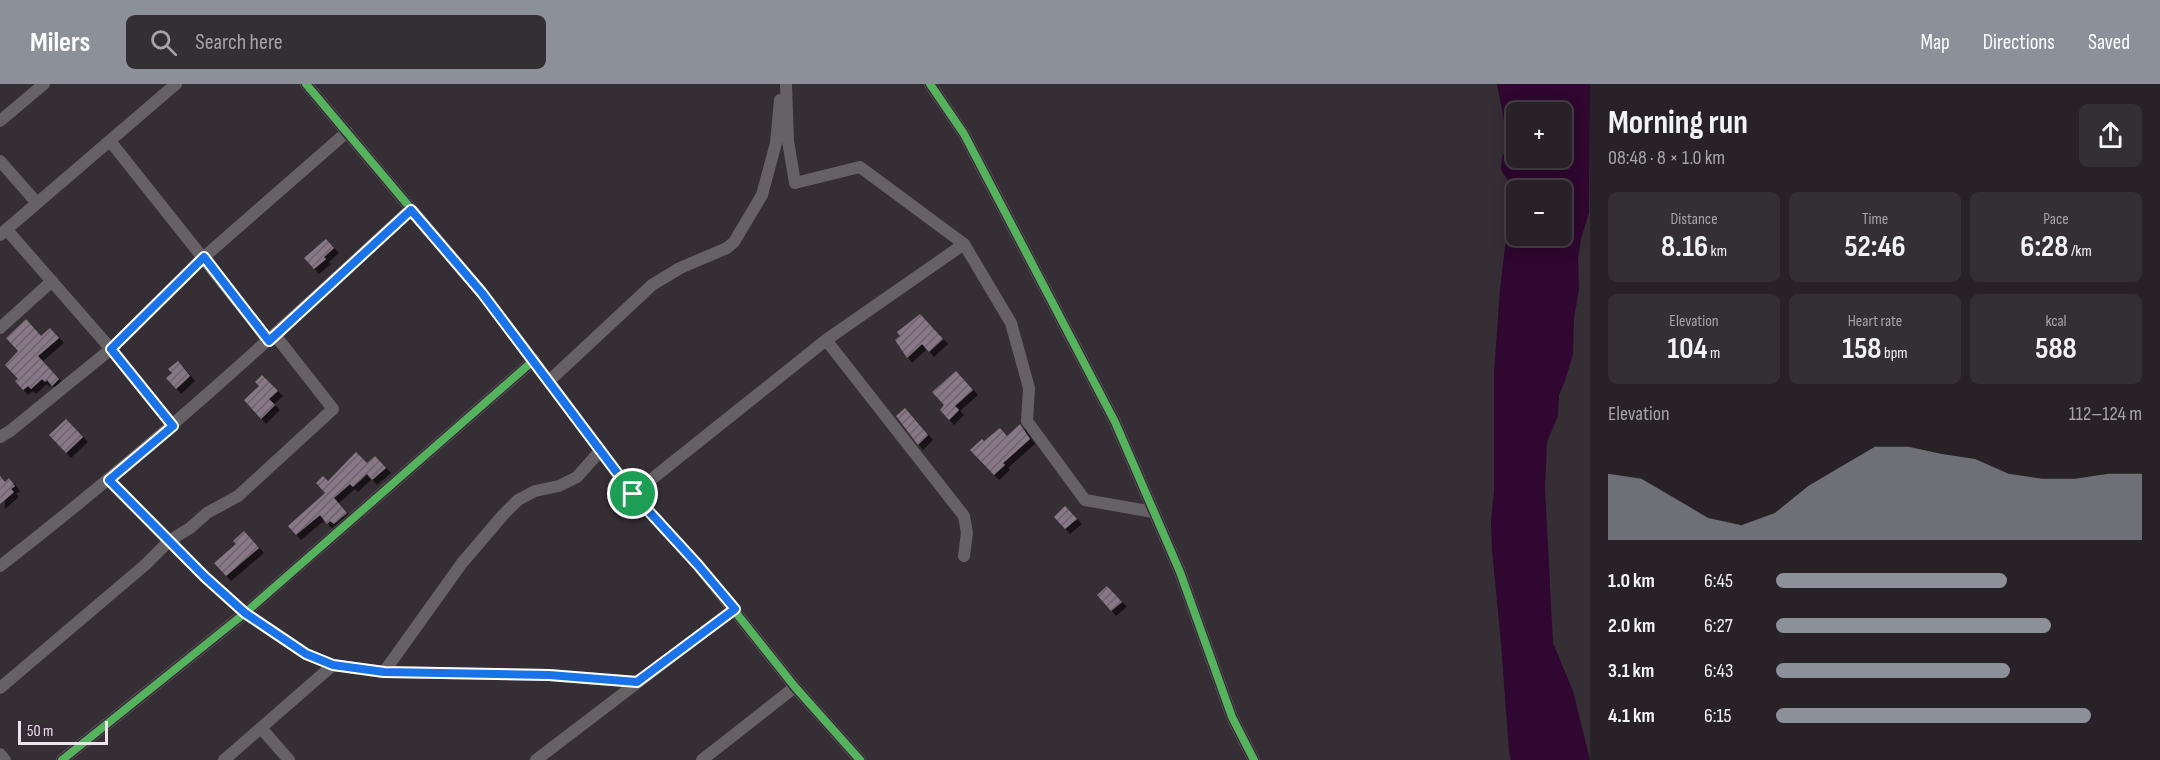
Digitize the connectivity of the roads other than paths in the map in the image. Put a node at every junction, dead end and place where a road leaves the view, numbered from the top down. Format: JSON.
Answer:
{"nodes":[{"id":1,"x":44,"y":84,"type":"edge"},
{"id":2,"x":176,"y":84,"type":"edge"},
{"id":3,"x":306,"y":84,"type":"edge"},
{"id":4,"x":784,"y":84,"type":"edge"},
{"id":5,"x":930,"y":84,"type":"edge"},
{"id":6,"x":0,"y":121,"type":"edge"},
{"id":7,"x":347,"y":132,"type":"junction"},
{"id":8,"x":110,"y":141,"type":"junction"},
{"id":9,"x":0,"y":161,"type":"edge"},
{"id":10,"x":37,"y":203,"type":"junction"},
{"id":11,"x":411,"y":210,"type":"junction"},
{"id":12,"x":3,"y":232,"type":"edge"},
{"id":13,"x":964,"y":244,"type":"junction"},
{"id":14,"x":204,"y":257,"type":"junction"},
{"id":15,"x":52,"y":281,"type":"junction"},
{"id":16,"x":0,"y":328,"type":"edge"},
{"id":17,"x":272,"y":338,"type":"junction"},
{"id":18,"x":826,"y":340,"type":"junction"},
{"id":19,"x":111,"y":349,"type":"junction"},
{"id":20,"x":534,"y":360,"type":"junction"},
{"id":21,"x":549,"y":381,"type":"junction"},
{"id":22,"x":173,"y":426,"type":"junction"},
{"id":23,"x":0,"y":437,"type":"edge"},
{"id":24,"x":600,"y":451,"type":"junction"},
{"id":25,"x":109,"y":480,"type":"junction"},
{"id":26,"x":633,"y":494,"type":"junction"},
{"id":27,"x":1153,"y":512,"type":"junction"},
{"id":28,"x":169,"y":541,"type":"junction"},
{"id":29,"x":964,"y":556,"type":"dead end"},
{"id":30,"x":3,"y":559,"type":"edge"},
{"id":31,"x":735,"y":609,"type":"junction"},
{"id":32,"x":245,"y":613,"type":"junction"},
{"id":33,"x":333,"y":665,"type":"junction"},
{"id":34,"x":384,"y":672,"type":"junction"},
{"id":35,"x":637,"y":682,"type":"junction"},
{"id":36,"x":795,"y":687,"type":"junction"},
{"id":37,"x":0,"y":688,"type":"edge"},
{"id":38,"x":261,"y":728,"type":"junction"},
{"id":39,"x":0,"y":754,"type":"edge"},
{"id":40,"x":5,"y":760,"type":"edge"},
{"id":41,"x":62,"y":760,"type":"edge"},
{"id":42,"x":224,"y":760,"type":"edge"},
{"id":43,"x":289,"y":760,"type":"edge"},
{"id":44,"x":536,"y":760,"type":"edge"},
{"id":45,"x":702,"y":760,"type":"edge"},
{"id":46,"x":860,"y":760,"type":"edge"},
{"id":47,"x":1254,"y":760,"type":"edge"}],
"edges":[{"from":1,"to":6,"type":"street"},
{"from":2,"to":8,"type":"street"},
{"from":3,"to":7,"type":"street"},
{"from":4,"to":13,"type":"street"},
{"from":4,"to":21,"type":"street"},
{"from":5,"to":27,"type":"street"},
{"from":7,"to":11,"type":"street"},
{"from":7,"to":14,"type":"street"},
{"from":8,"to":10,"type":"street"},
{"from":8,"to":14,"type":"street"},
{"from":9,"to":10,"type":"street"},
{"from":10,"to":12,"type":"street"},
{"from":11,"to":17,"type":"street"},
{"from":11,"to":20,"type":"street"},
{"from":12,"to":15,"type":"street"},
{"from":13,"to":18,"type":"street"},
{"from":13,"to":27,"type":"street"},
{"from":14,"to":17,"type":"street"},
{"from":14,"to":19,"type":"street"},
{"from":15,"to":16,"type":"street"},
{"from":15,"to":19,"type":"street"},
{"from":17,"to":22,"type":"street"},
{"from":17,"to":28,"type":"street"},
{"from":18,"to":26,"type":"street"},
{"from":18,"to":29,"type":"street"},
{"from":19,"to":22,"type":"street"},
{"from":19,"to":23,"type":"street"},
{"from":20,"to":21,"type":"street"},
{"from":20,"to":32,"type":"street"},
{"from":21,"to":24,"type":"street"},
{"from":22,"to":25,"type":"street"},
{"from":24,"to":26,"type":"street"},
{"from":24,"to":34,"type":"street"},
{"from":25,"to":28,"type":"street"},
{"from":25,"to":30,"type":"street"},
{"from":26,"to":31,"type":"street"},
{"from":27,"to":47,"type":"street"},
{"from":28,"to":32,"type":"street"},
{"from":28,"to":37,"type":"street"},
{"from":31,"to":35,"type":"street"},
{"from":31,"to":36,"type":"street"},
{"from":32,"to":33,"type":"street"},
{"from":32,"to":41,"type":"street"},
{"from":33,"to":34,"type":"street"},
{"from":33,"to":38,"type":"street"},
{"from":34,"to":35,"type":"street"},
{"from":35,"to":44,"type":"street"},
{"from":36,"to":45,"type":"street"},
{"from":36,"to":46,"type":"street"},
{"from":38,"to":42,"type":"street"},
{"from":38,"to":43,"type":"street"},
{"from":39,"to":40,"type":"street"}]}
